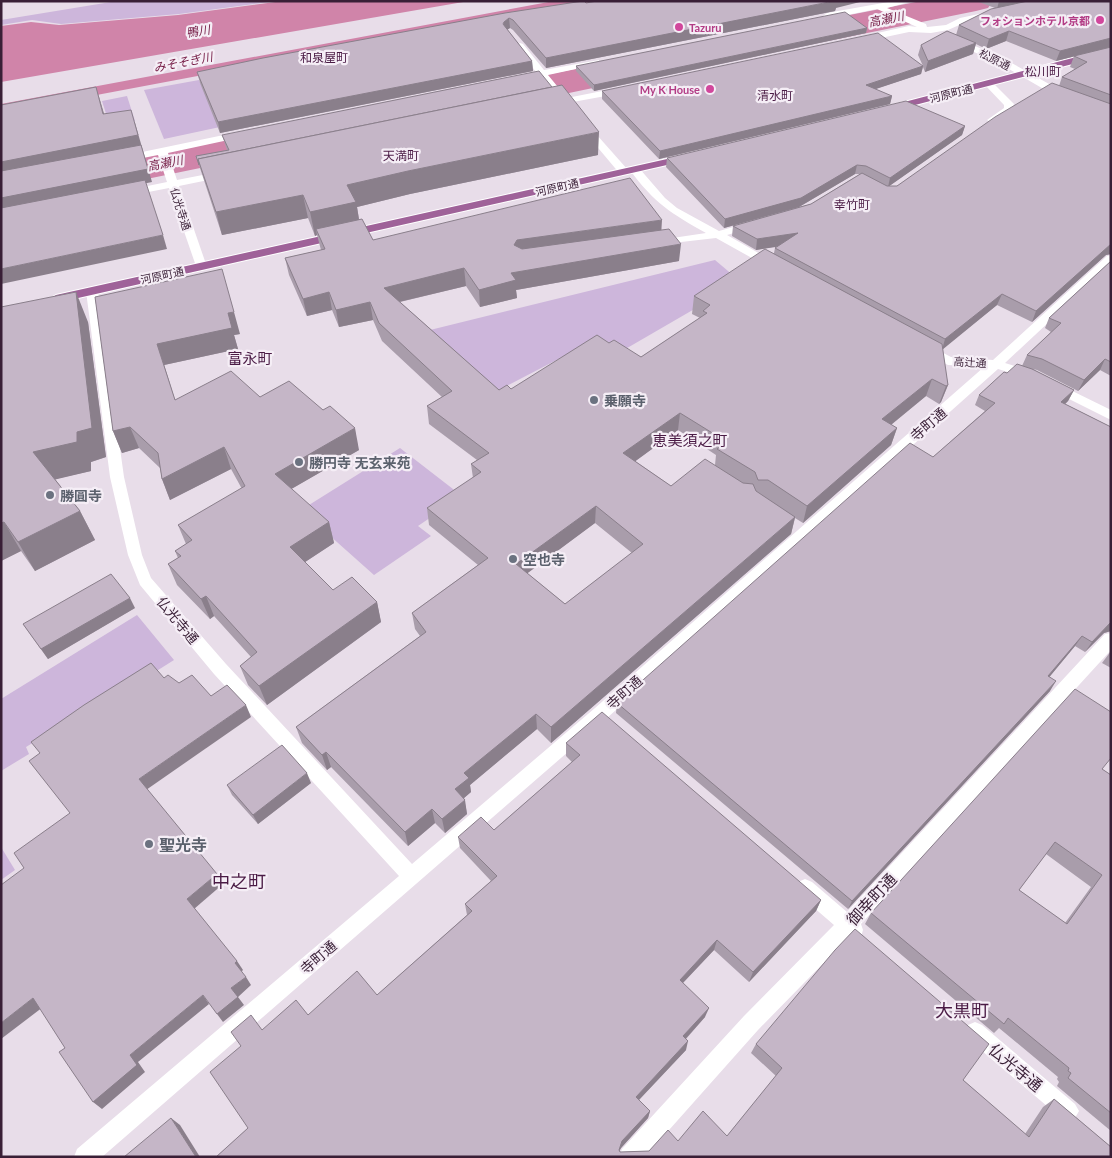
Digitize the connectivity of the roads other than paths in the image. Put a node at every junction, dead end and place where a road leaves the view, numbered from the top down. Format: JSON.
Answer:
{"nodes":[{"id":1,"x":845,"y":1,"type":"edge"},
{"id":2,"x":909,"y":1,"type":"edge"},
{"id":3,"x":882,"y":9,"type":"junction"},
{"id":4,"x":857,"y":10,"type":"junction"},
{"id":5,"x":1007,"y":11,"type":"edge"},
{"id":6,"x":818,"y":18,"type":"edge"},
{"id":7,"x":931,"y":30,"type":"junction"},
{"id":8,"x":515,"y":40,"type":"edge"},
{"id":9,"x":856,"y":40,"type":"edge"},
{"id":10,"x":1111,"y":51,"type":"edge"},
{"id":11,"x":608,"y":60,"type":"edge"},
{"id":12,"x":1025,"y":75,"type":"junction"},
{"id":13,"x":544,"y":77,"type":"junction"},
{"id":14,"x":512,"y":79,"type":"edge"},
{"id":15,"x":989,"y":84,"type":"junction"},
{"id":16,"x":632,"y":87,"type":"edge"},
{"id":17,"x":1076,"y":99,"type":"edge"},
{"id":18,"x":545,"y":106,"type":"edge"},
{"id":19,"x":571,"y":109,"type":"junction"},
{"id":20,"x":878,"y":111,"type":"edge"},
{"id":21,"x":985,"y":126,"type":"edge"},
{"id":22,"x":254,"y":132,"type":"edge"},
{"id":23,"x":163,"y":154,"type":"junction"},
{"id":24,"x":696,"y":155,"type":"edge"},
{"id":25,"x":109,"y":161,"type":"edge"},
{"id":26,"x":630,"y":171,"type":"junction"},
{"id":27,"x":233,"y":172,"type":"edge"},
{"id":28,"x":173,"y":182,"type":"junction"},
{"id":29,"x":119,"y":195,"type":"edge"},
{"id":30,"x":758,"y":223,"type":"edge"},
{"id":31,"x":716,"y":235,"type":"junction"},
{"id":32,"x":644,"y":245,"type":"edge"},
{"id":33,"x":1111,"y":258,"type":"edge"},
{"id":34,"x":201,"y":267,"type":"junction"},
{"id":35,"x":785,"y":272,"type":"edge"},
{"id":36,"x":92,"y":291,"type":"junction"},
{"id":37,"x":46,"y":301,"type":"edge"},
{"id":38,"x":914,"y":342,"type":"edge"},
{"id":39,"x":995,"y":364,"type":"junction"},
{"id":40,"x":1111,"y":416,"type":"edge"},
{"id":41,"x":1111,"y":639,"type":"edge"},
{"id":42,"x":601,"y":713,"type":"junction"},
{"id":43,"x":616,"y":726,"type":"edge"},
{"id":44,"x":788,"y":874,"type":"edge"},
{"id":45,"x":411,"y":876,"type":"junction"},
{"id":46,"x":848,"y":925,"type":"junction"},
{"id":47,"x":870,"y":944,"type":"edge"},
{"id":48,"x":959,"y":1019,"type":"edge"},
{"id":49,"x":1078,"y":1120,"type":"edge"},
{"id":50,"x":85,"y":1157,"type":"edge"},
{"id":51,"x":630,"y":1157,"type":"edge"}],
"edges":[{"from":1,"to":4,"type":"street"},
{"from":2,"to":3,"type":"street"},
{"from":3,"to":4,"type":"street"},
{"from":3,"to":7,"type":"street","name":"松原通"},
{"from":4,"to":6,"type":"street"},
{"from":5,"to":7,"type":"street"},
{"from":7,"to":9,"type":"street"},
{"from":7,"to":12,"type":"street","name":"松原通"},
{"from":8,"to":13,"type":"street"},
{"from":10,"to":12,"type":"main road","name":"河原町通"},
{"from":11,"to":13,"type":"street"},
{"from":12,"to":15,"type":"main road","name":"河原町通"},
{"from":12,"to":17,"type":"street","name":"松原通"},
{"from":13,"to":14,"type":"street"},
{"from":13,"to":19,"type":"street"},
{"from":15,"to":20,"type":"main road","name":"河原町通"},
{"from":15,"to":21,"type":"street"},
{"from":16,"to":19,"type":"street"},
{"from":18,"to":19,"type":"street"},
{"from":19,"to":26,"type":"street"},
{"from":22,"to":23,"type":"street"},
{"from":23,"to":25,"type":"street"},
{"from":23,"to":28,"type":"street","name":"仏光寺通"},
{"from":24,"to":26,"type":"main road","name":"河原町通"},
{"from":26,"to":31,"type":"street"},
{"from":26,"to":34,"type":"main road","name":"河原町通"},
{"from":27,"to":28,"type":"street"},
{"from":28,"to":29,"type":"street"},
{"from":28,"to":34,"type":"street","name":"仏光寺通"},
{"from":30,"to":31,"type":"street"},
{"from":31,"to":32,"type":"street"},
{"from":31,"to":35,"type":"street"},
{"from":33,"to":39,"type":"street","name":"寺町通"},
{"from":34,"to":36,"type":"main road","name":"河原町通"},
{"from":36,"to":37,"type":"main road","name":"河原町通"},
{"from":36,"to":45,"type":"street","name":"仏光寺通"},
{"from":38,"to":39,"type":"street","name":"高辻通"},
{"from":39,"to":40,"type":"street","name":"高辻通"},
{"from":39,"to":42,"type":"street","name":"寺町通"},
{"from":41,"to":46,"type":"street","name":"御幸町通"},
{"from":42,"to":43,"type":"street"},
{"from":42,"to":45,"type":"street","name":"寺町通"},
{"from":44,"to":46,"type":"street"},
{"from":45,"to":50,"type":"street","name":"寺町通"},
{"from":46,"to":47,"type":"street"},
{"from":46,"to":51,"type":"street","name":"御幸町通"},
{"from":48,"to":49,"type":"street","name":"仏光寺通"}]}
